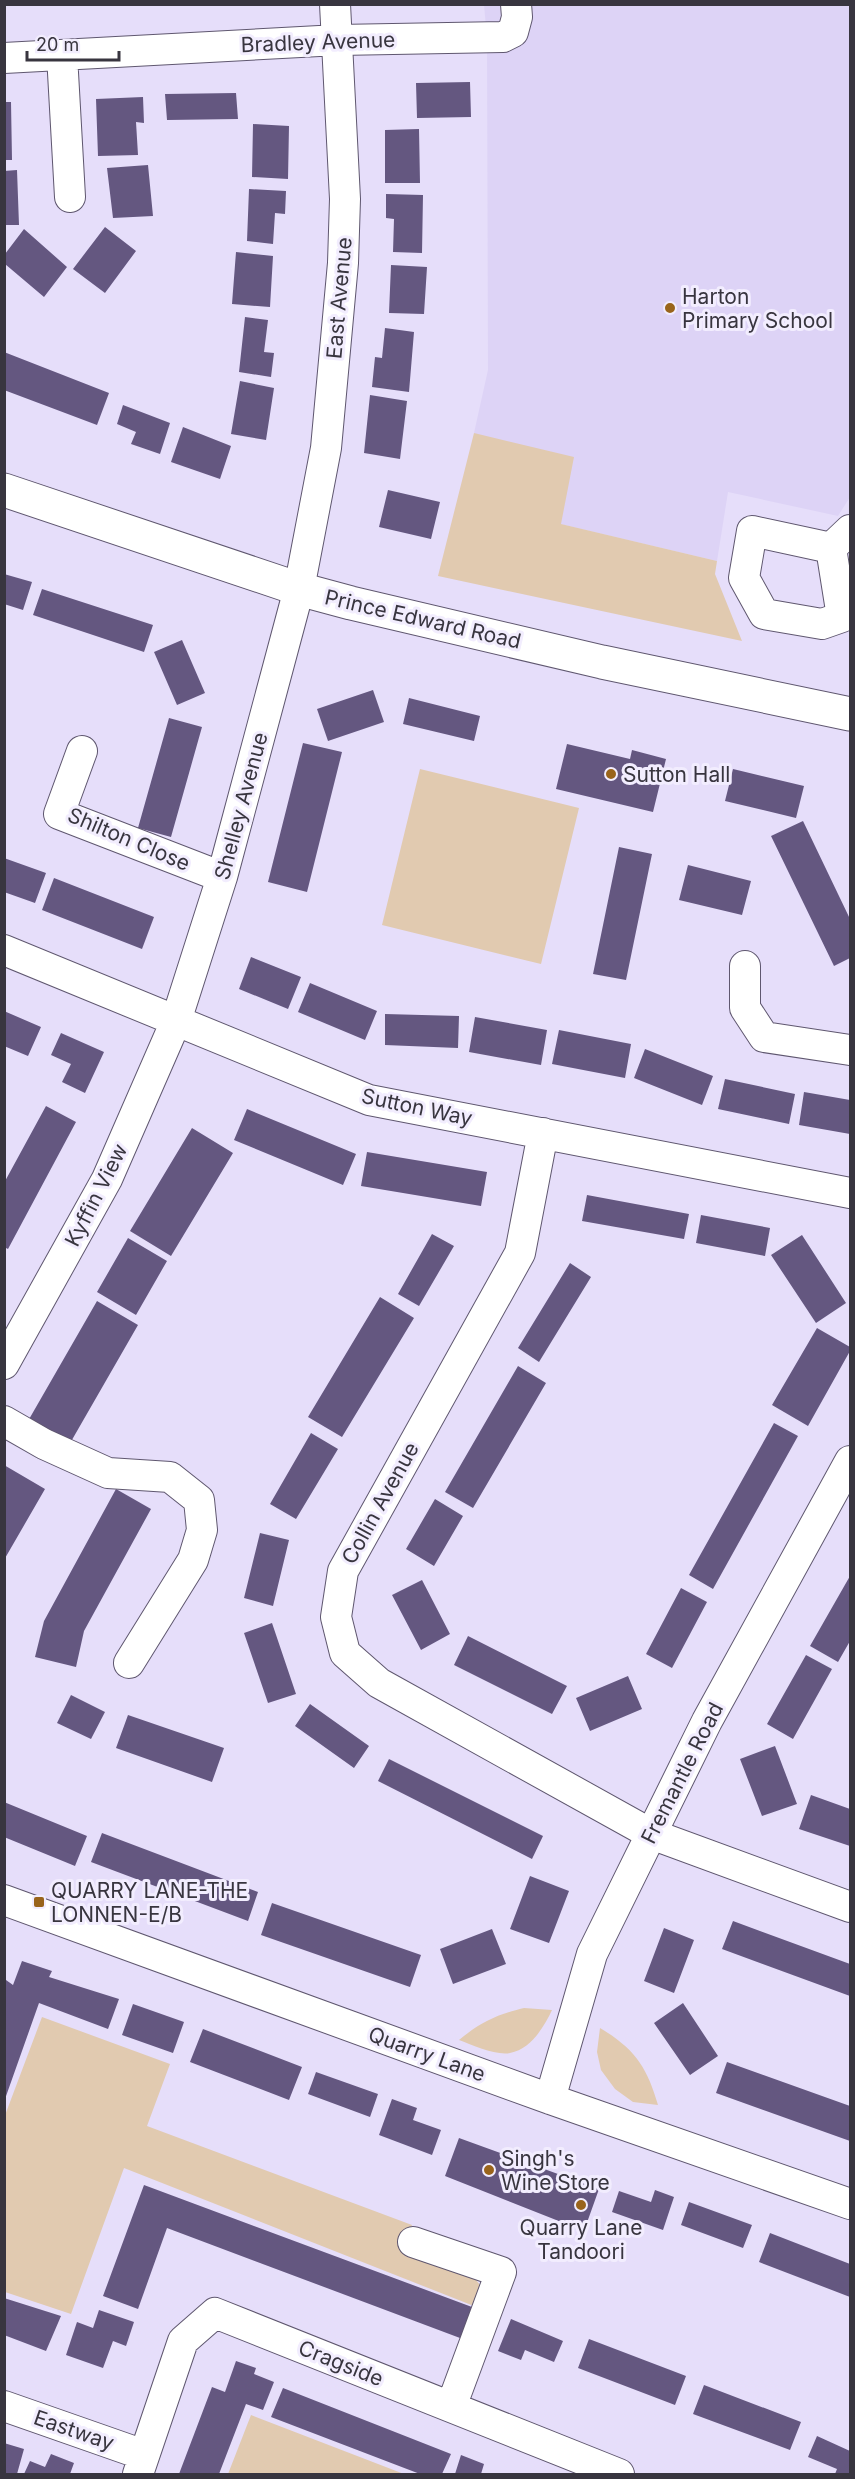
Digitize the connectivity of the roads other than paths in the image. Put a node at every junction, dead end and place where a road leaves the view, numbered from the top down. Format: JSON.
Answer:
{"nodes":[{"id":1,"x":335,"y":4,"type":"edge"},
{"id":2,"x":516,"y":4,"type":"edge"},
{"id":3,"x":338,"y":40,"type":"junction"},
{"id":4,"x":62,"y":55,"type":"junction"},
{"id":5,"x":4,"y":58,"type":"edge"},
{"id":6,"x":70,"y":197,"type":"dead end"},
{"id":7,"x":4,"y":490,"type":"edge"},
{"id":8,"x":299,"y":589,"type":"junction"},
{"id":9,"x":850,"y":714,"type":"edge"},
{"id":10,"x":82,"y":751,"type":"dead end"},
{"id":11,"x":222,"y":877,"type":"junction"},
{"id":12,"x":4,"y":950,"type":"edge"},
{"id":13,"x":745,"y":966,"type":"dead end"},
{"id":14,"x":176,"y":1021,"type":"junction"},
{"id":15,"x":850,"y":1050,"type":"edge"},
{"id":16,"x":543,"y":1132,"type":"junction"},
{"id":17,"x":850,"y":1193,"type":"edge"},
{"id":18,"x":4,"y":1364,"type":"edge"},
{"id":19,"x":4,"y":1421,"type":"edge"},
{"id":20,"x":850,"y":1461,"type":"edge"},
{"id":21,"x":129,"y":1663,"type":"dead end"},
{"id":22,"x":651,"y":1834,"type":"junction"},
{"id":23,"x":4,"y":1900,"type":"edge"},
{"id":24,"x":850,"y":1907,"type":"edge"},
{"id":25,"x":550,"y":2099,"type":"junction"},
{"id":26,"x":850,"y":2204,"type":"edge"},
{"id":27,"x":414,"y":2242,"type":"dead end"},
{"id":28,"x":4,"y":2406,"type":"edge"},
{"id":29,"x":451,"y":2407,"type":"junction"},
{"id":30,"x":141,"y":2465,"type":"edge"},
{"id":31,"x":619,"y":2475,"type":"edge"}],
"edges":[{"from":1,"to":3,"type":"street","name":"East Avenue"},
{"from":2,"to":3,"type":"street","name":"Bradley Avenue"},
{"from":3,"to":4,"type":"street","name":"Bradley Avenue"},
{"from":3,"to":8,"type":"street","name":"East Avenue"},
{"from":4,"to":5,"type":"street","name":"Bradley Avenue"},
{"from":4,"to":6,"type":"street"},
{"from":7,"to":8,"type":"main road","name":"Prince Edward Road"},
{"from":8,"to":9,"type":"main road","name":"Prince Edward Road"},
{"from":8,"to":11,"type":"street","name":"Shelley Avenue"},
{"from":10,"to":11,"type":"street","name":"Shilton Close"},
{"from":11,"to":14,"type":"street","name":"Shelley Avenue"},
{"from":12,"to":14,"type":"street","name":"Sutton Way"},
{"from":13,"to":15,"type":"street"},
{"from":14,"to":16,"type":"street","name":"Sutton Way"},
{"from":14,"to":18,"type":"street","name":"Kyffin View"},
{"from":16,"to":17,"type":"street","name":"Sutton Way"},
{"from":16,"to":22,"type":"street","name":"Collin Avenue"},
{"from":19,"to":21,"type":"street"},
{"from":20,"to":22,"type":"street","name":"Fremantle Road"},
{"from":22,"to":24,"type":"street","name":"Collin Avenue"},
{"from":22,"to":25,"type":"street","name":"Fremantle Road"},
{"from":23,"to":25,"type":"street","name":"Quarry Lane"},
{"from":25,"to":26,"type":"street","name":"Quarry Lane"},
{"from":27,"to":29,"type":"street"},
{"from":28,"to":30,"type":"street","name":"Eastway"},
{"from":29,"to":30,"type":"street","name":"Cragside"},
{"from":29,"to":31,"type":"street","name":"Cragside"}]}
